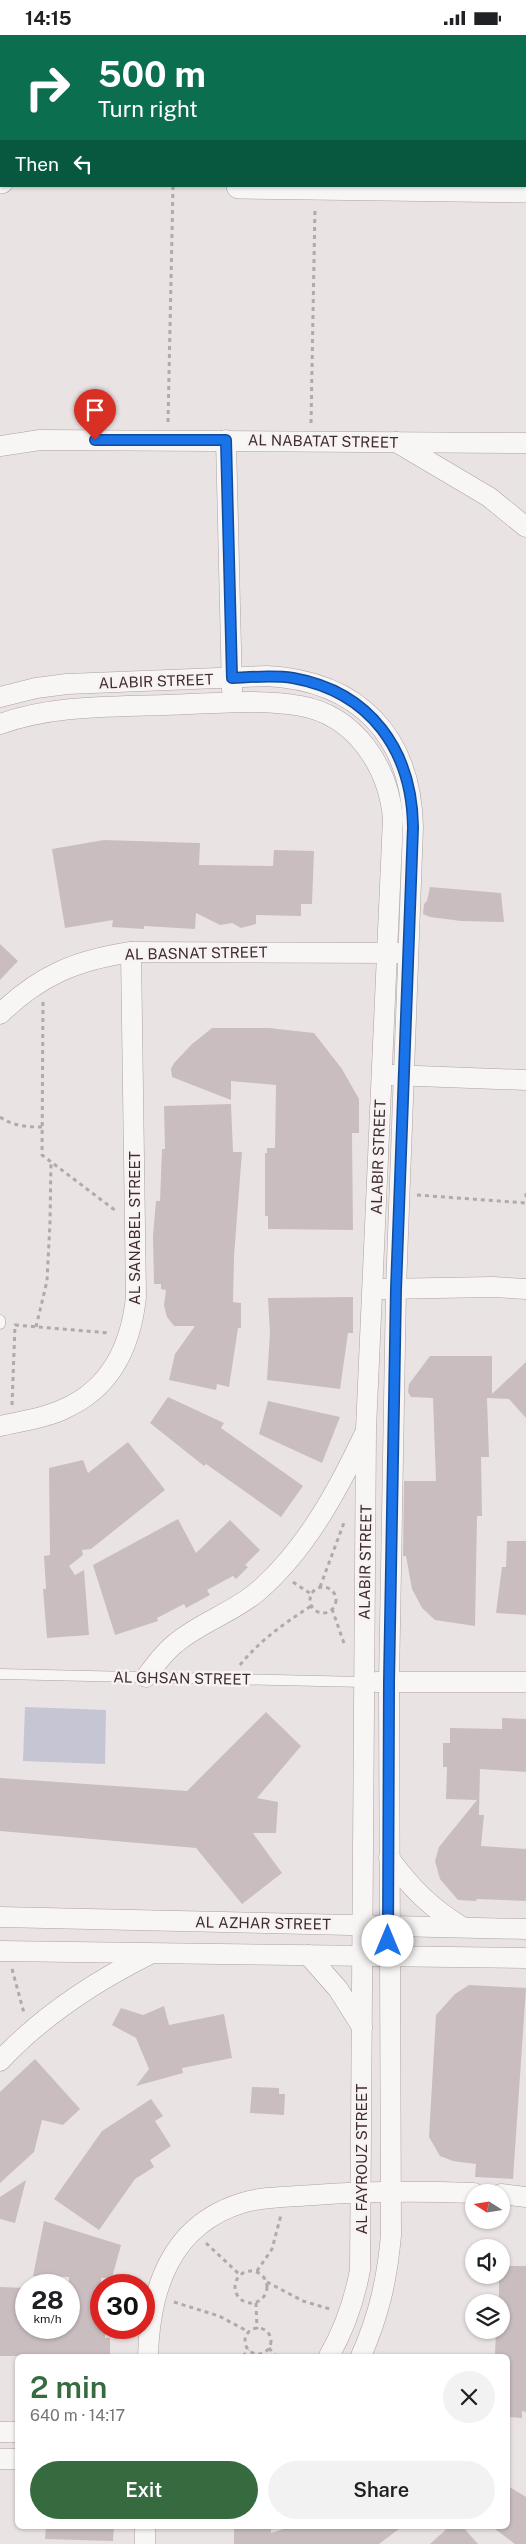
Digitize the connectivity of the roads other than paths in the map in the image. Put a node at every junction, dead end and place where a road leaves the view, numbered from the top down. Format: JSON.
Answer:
{"nodes":[{"id":1,"x":315,"y":187,"type":"edge"},
{"id":2,"x":526,"y":190,"type":"edge"},
{"id":3,"x":226,"y":440,"type":"junction"},
{"id":4,"x":395,"y":442,"type":"junction"},
{"id":5,"x":526,"y":443,"type":"edge"},
{"id":6,"x":0,"y":446,"type":"edge"},
{"id":7,"x":526,"y":527,"type":"edge"},
{"id":8,"x":232,"y":678,"type":"junction"},
{"id":9,"x":0,"y":697,"type":"edge"},
{"id":10,"x":233,"y":704,"type":"junction"},
{"id":11,"x":0,"y":724,"type":"edge"},
{"id":12,"x":131,"y":952,"type":"junction"},
{"id":13,"x":386,"y":953,"type":"junction"},
{"id":14,"x":409,"y":953,"type":"junction"},
{"id":15,"x":0,"y":1014,"type":"edge"},
{"id":16,"x":381,"y":1075,"type":"junction"},
{"id":17,"x":404,"y":1076,"type":"junction"},
{"id":18,"x":526,"y":1080,"type":"edge"},
{"id":19,"x":373,"y":1289,"type":"junction"},
{"id":20,"x":396,"y":1289,"type":"junction"},
{"id":21,"x":526,"y":1289,"type":"edge"},
{"id":22,"x":6,"y":1425,"type":"edge"},
{"id":23,"x":366,"y":1429,"type":"junction"},
{"id":24,"x":0,"y":1674,"type":"edge"},
{"id":25,"x":146,"y":1677,"type":"junction"},
{"id":26,"x":364,"y":1682,"type":"junction"},
{"id":27,"x":389,"y":1682,"type":"junction"},
{"id":28,"x":526,"y":1682,"type":"edge"},
{"id":29,"x":389,"y":1858,"type":"junction"},
{"id":30,"x":0,"y":1917,"type":"edge"},
{"id":31,"x":363,"y":1925,"type":"junction"},
{"id":32,"x":389,"y":1926,"type":"junction"},
{"id":33,"x":462,"y":1927,"type":"junction"},
{"id":34,"x":526,"y":1929,"type":"edge"},
{"id":35,"x":3,"y":1951,"type":"edge"},
{"id":36,"x":151,"y":1953,"type":"junction"},
{"id":37,"x":308,"y":1955,"type":"junction"},
{"id":38,"x":363,"y":1955,"type":"junction"},
{"id":39,"x":388,"y":1956,"type":"junction"},
{"id":40,"x":526,"y":1959,"type":"edge"},
{"id":41,"x":362,"y":2027,"type":"junction"},
{"id":42,"x":0,"y":2061,"type":"edge"},
{"id":43,"x":391,"y":2190,"type":"junction"},
{"id":44,"x":361,"y":2191,"type":"junction"},
{"id":45,"x":465,"y":2193,"type":"edge"},
{"id":46,"x":510,"y":2195,"type":"edge"},
{"id":47,"x":526,"y":2197,"type":"edge"},
{"id":48,"x":148,"y":2354,"type":"edge"},
{"id":49,"x":330,"y":2354,"type":"edge"},
{"id":50,"x":362,"y":2354,"type":"edge"},
{"id":51,"x":0,"y":2432,"type":"edge"},
{"id":52,"x":15,"y":2432,"type":"edge"},
{"id":53,"x":0,"y":2459,"type":"edge"},
{"id":54,"x":15,"y":2459,"type":"edge"},
{"id":55,"x":145,"y":2529,"type":"edge"},
{"id":56,"x":145,"y":2544,"type":"edge"}],
"edges":[{"from":1,"to":2,"type":"street"},
{"from":3,"to":4,"type":"street","name":"AL NABATAT STREET"},
{"from":3,"to":6,"type":"street","name":"AL NABATAT STREET"},
{"from":3,"to":8,"type":"street"},
{"from":4,"to":5,"type":"street","name":"AL NABATAT STREET"},
{"from":4,"to":7,"type":"street"},
{"from":8,"to":9,"type":"street","name":"ALABIR STREET"},
{"from":8,"to":10,"type":"street"},
{"from":8,"to":14,"type":"street","name":"ALABIR STREET"},
{"from":10,"to":11,"type":"street","name":"ALABIR STREET"},
{"from":10,"to":13,"type":"street","name":"ALABIR STREET"},
{"from":12,"to":13,"type":"street","name":"AL BASNAT STREET"},
{"from":12,"to":15,"type":"street","name":"AL BASNAT STREET"},
{"from":12,"to":22,"type":"street","name":"AL SANABEL STREET"},
{"from":13,"to":14,"type":"street","name":"AL BASNAT STREET"},
{"from":13,"to":16,"type":"street","name":"ALABIR STREET"},
{"from":14,"to":17,"type":"street","name":"ALABIR STREET"},
{"from":16,"to":17,"type":"street"},
{"from":16,"to":19,"type":"street","name":"ALABIR STREET"},
{"from":17,"to":18,"type":"street"},
{"from":17,"to":20,"type":"street","name":"ALABIR STREET"},
{"from":19,"to":20,"type":"street"},
{"from":19,"to":23,"type":"street","name":"ALABIR STREET"},
{"from":20,"to":21,"type":"street"},
{"from":20,"to":27,"type":"street","name":"ALABIR STREET"},
{"from":23,"to":25,"type":"street"},
{"from":23,"to":26,"type":"street","name":"ALABIR STREET"},
{"from":24,"to":25,"type":"lane","name":"AL GHSAN STREET"},
{"from":25,"to":26,"type":"lane","name":"AL GHSAN STREET"},
{"from":26,"to":27,"type":"street"},
{"from":26,"to":31,"type":"street","name":"ALABIR STREET"},
{"from":27,"to":28,"type":"street"},
{"from":27,"to":29,"type":"street","name":"ALABIR STREET"},
{"from":29,"to":32,"type":"street","name":"ALABIR STREET"},
{"from":29,"to":33,"type":"street"},
{"from":30,"to":31,"type":"street","name":"AL AZHAR STREET"},
{"from":31,"to":32,"type":"street","name":"AL AZHAR STREET"},
{"from":31,"to":38,"type":"street","name":"ALABIR STREET"},
{"from":32,"to":33,"type":"street","name":"AL AZHAR STREET"},
{"from":32,"to":39,"type":"street","name":"ALABIR STREET"},
{"from":33,"to":34,"type":"street","name":"AL AZHAR STREET"},
{"from":35,"to":36,"type":"street","name":"AL AZHAR STREET"},
{"from":36,"to":37,"type":"street","name":"AL AZHAR STREET"},
{"from":36,"to":42,"type":"street"},
{"from":37,"to":38,"type":"street","name":"AL AZHAR STREET"},
{"from":37,"to":41,"type":"street"},
{"from":38,"to":39,"type":"street","name":"AL AZHAR STREET"},
{"from":38,"to":41,"type":"street","name":"AL FAYROUZ STREET"},
{"from":39,"to":40,"type":"street","name":"AL AZHAR STREET"},
{"from":39,"to":43,"type":"street","name":"AL FAYROUZ STREET"},
{"from":41,"to":44,"type":"street","name":"AL FAYROUZ STREET"},
{"from":43,"to":44,"type":"street"},
{"from":43,"to":45,"type":"street"},
{"from":43,"to":50,"type":"street","name":"AL FAYROUZ STREET"},
{"from":44,"to":48,"type":"street"},
{"from":44,"to":49,"type":"street","name":"AL FAYROUZ STREET"},
{"from":46,"to":47,"type":"street"},
{"from":51,"to":52,"type":"street"},
{"from":53,"to":54,"type":"street"},
{"from":55,"to":56,"type":"street"}]}
